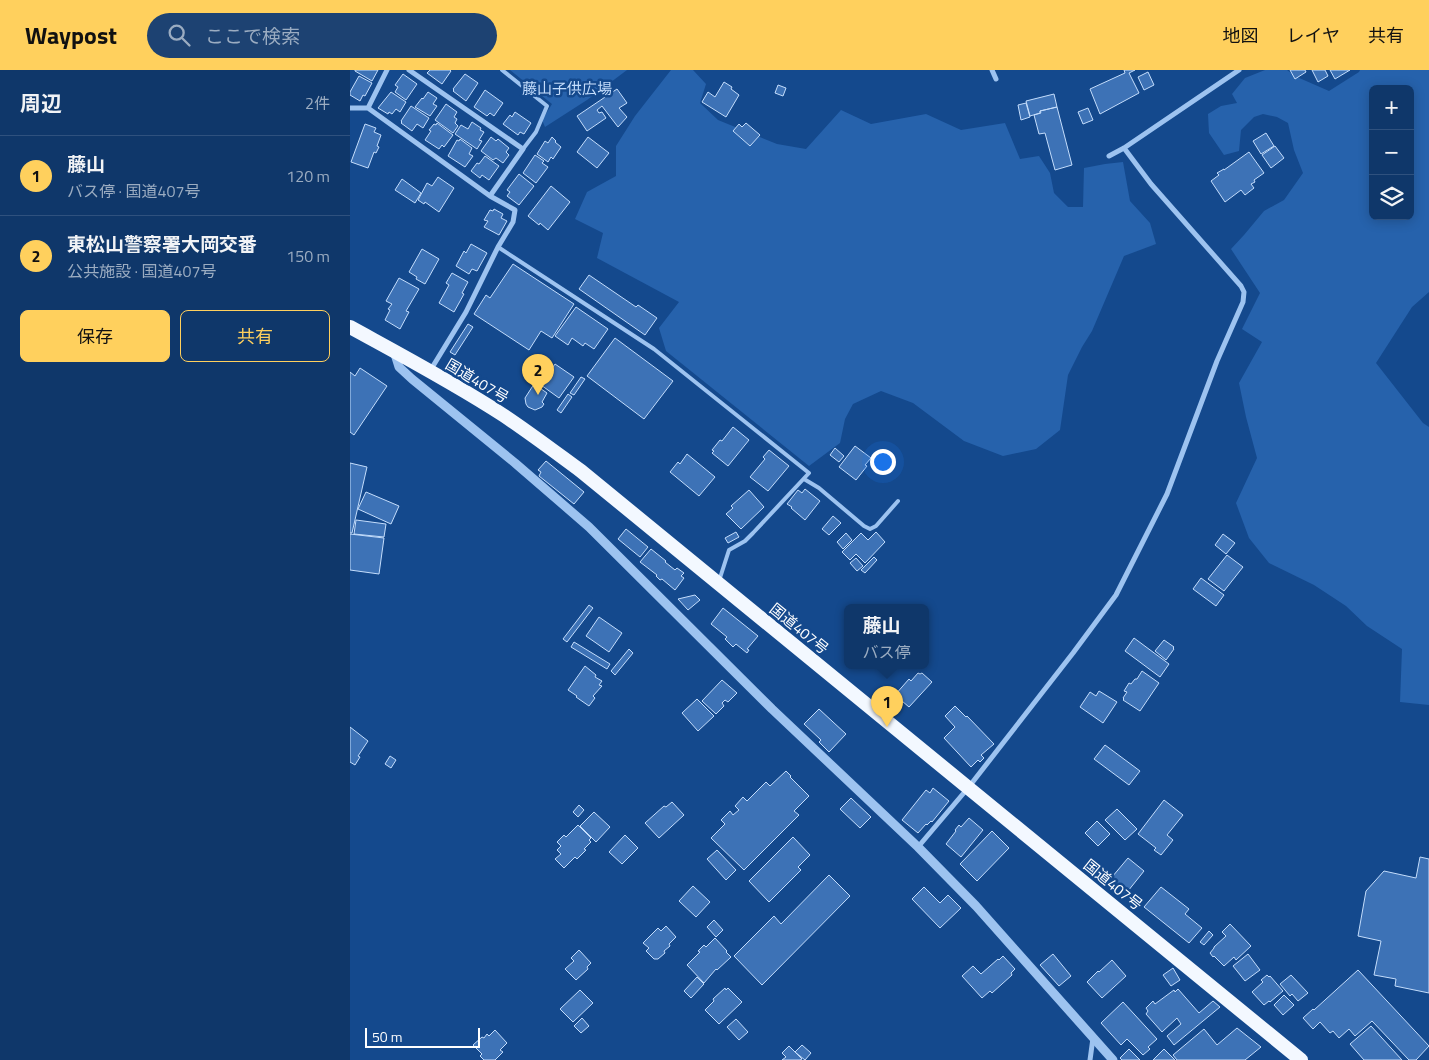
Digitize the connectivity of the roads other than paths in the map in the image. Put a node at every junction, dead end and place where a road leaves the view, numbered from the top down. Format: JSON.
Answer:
{"nodes":[{"id":1,"x":387,"y":70,"type":"edge"},
{"id":2,"x":409,"y":70,"type":"edge"},
{"id":3,"x":502,"y":70,"type":"edge"},
{"id":4,"x":992,"y":70,"type":"edge"},
{"id":5,"x":1239,"y":70,"type":"edge"},
{"id":6,"x":996,"y":79,"type":"dead end"},
{"id":7,"x":350,"y":108,"type":"edge"},
{"id":8,"x":368,"y":108,"type":"junction"},
{"id":9,"x":1124,"y":148,"type":"junction"},
{"id":10,"x":523,"y":149,"type":"junction"},
{"id":11,"x":1109,"y":156,"type":"dead end"},
{"id":12,"x":490,"y":196,"type":"junction"},
{"id":13,"x":498,"y":248,"type":"junction"},
{"id":14,"x":350,"y":327,"type":"edge"},
{"id":15,"x":394,"y":351,"type":"junction"},
{"id":16,"x":430,"y":371,"type":"junction"},
{"id":17,"x":804,"y":479,"type":"junction"},
{"id":18,"x":898,"y":502,"type":"dead end"},
{"id":19,"x":719,"y":584,"type":"junction"},
{"id":20,"x":968,"y":788,"type":"junction"},
{"id":21,"x":918,"y":847,"type":"junction"},
{"id":22,"x":1093,"y":1038,"type":"junction"},
{"id":23,"x":1090,"y":1060,"type":"edge"},
{"id":24,"x":1114,"y":1060,"type":"edge"},
{"id":25,"x":1302,"y":1060,"type":"edge"}],
"edges":[{"from":1,"to":8,"type":"street"},
{"from":2,"to":10,"type":"street"},
{"from":3,"to":10,"type":"lane"},
{"from":4,"to":6,"type":"street"},
{"from":5,"to":9,"type":"street"},
{"from":7,"to":8,"type":"street"},
{"from":8,"to":12,"type":"street"},
{"from":9,"to":11,"type":"street"},
{"from":9,"to":20,"type":"street"},
{"from":10,"to":12,"type":"street"},
{"from":12,"to":13,"type":"street"},
{"from":13,"to":16,"type":"street"},
{"from":13,"to":17,"type":"lane"},
{"from":14,"to":15,"type":"highway","name":"国道407号"},
{"from":15,"to":16,"type":"highway","name":"国道407号"},
{"from":15,"to":21,"type":"street"},
{"from":16,"to":19,"type":"highway","name":"国道407号"},
{"from":17,"to":18,"type":"lane"},
{"from":17,"to":19,"type":"lane"},
{"from":19,"to":20,"type":"highway","name":"国道407号"},
{"from":20,"to":21,"type":"street"},
{"from":20,"to":25,"type":"highway","name":"国道407号"},
{"from":21,"to":22,"type":"street"},
{"from":22,"to":23,"type":"street"},
{"from":22,"to":24,"type":"street"}]}
